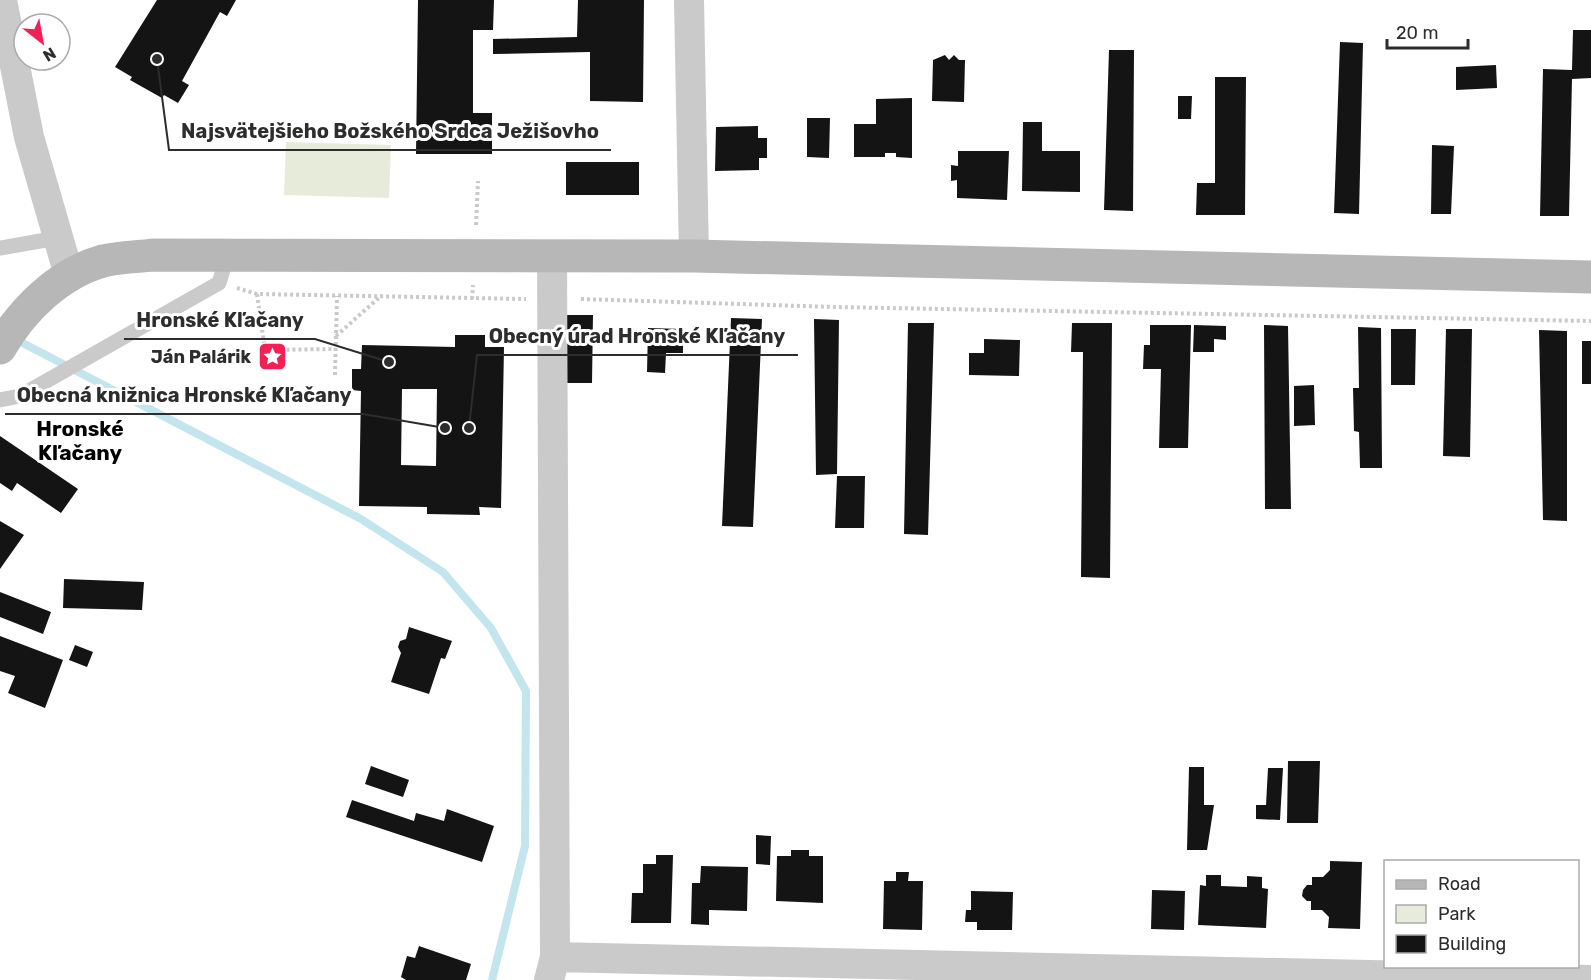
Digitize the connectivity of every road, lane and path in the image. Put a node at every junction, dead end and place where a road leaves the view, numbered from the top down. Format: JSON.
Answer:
{"nodes":[{"id":1,"x":2,"y":0,"type":"edge"},
{"id":2,"x":689,"y":0,"type":"edge"},
{"id":3,"x":9,"y":77,"type":"edge"},
{"id":4,"x":478,"y":181,"type":"dead end"},
{"id":5,"x":476,"y":226,"type":"dead end"},
{"id":6,"x":57,"y":238,"type":"junction"},
{"id":7,"x":0,"y":248,"type":"edge"},
{"id":8,"x":552,"y":256,"type":"junction"},
{"id":9,"x":694,"y":256,"type":"junction"},
{"id":10,"x":224,"y":269,"type":"junction"},
{"id":11,"x":69,"y":275,"type":"junction"},
{"id":12,"x":1591,"y":277,"type":"edge"},
{"id":13,"x":257,"y":294,"type":"junction"},
{"id":14,"x":337,"y":296,"type":"junction"},
{"id":15,"x":381,"y":296,"type":"junction"},
{"id":16,"x":554,"y":299,"type":"junction"},
{"id":17,"x":1591,"y":321,"type":"edge"},
{"id":18,"x":336,"y":336,"type":"junction"},
{"id":19,"x":5,"y":339,"type":"edge"},
{"id":20,"x":335,"y":349,"type":"junction"},
{"id":21,"x":335,"y":375,"type":"dead end"},
{"id":22,"x":0,"y":400,"type":"edge"},
{"id":23,"x":552,"y":968,"type":"edge"},
{"id":24,"x":1591,"y":980,"type":"edge"}],
"edges":[{"from":1,"to":3,"type":"street"},
{"from":2,"to":9,"type":"street"},
{"from":3,"to":6,"type":"street"},
{"from":4,"to":5,"type":"path"},
{"from":6,"to":7,"type":"lane"},
{"from":6,"to":11,"type":"street"},
{"from":8,"to":9,"type":"street"},
{"from":8,"to":10,"type":"street"},
{"from":8,"to":16,"type":"street"},
{"from":9,"to":12,"type":"street"},
{"from":10,"to":11,"type":"street"},
{"from":10,"to":13,"type":"path"},
{"from":10,"to":22,"type":"lane"},
{"from":11,"to":19,"type":"street"},
{"from":13,"to":14,"type":"path"},
{"from":13,"to":20,"type":"path"},
{"from":14,"to":15,"type":"path"},
{"from":14,"to":18,"type":"path"},
{"from":15,"to":16,"type":"path"},
{"from":15,"to":18,"type":"path"},
{"from":16,"to":17,"type":"path"},
{"from":16,"to":23,"type":"street"},
{"from":18,"to":20,"type":"path"},
{"from":20,"to":21,"type":"path"},
{"from":23,"to":24,"type":"street"}]}
